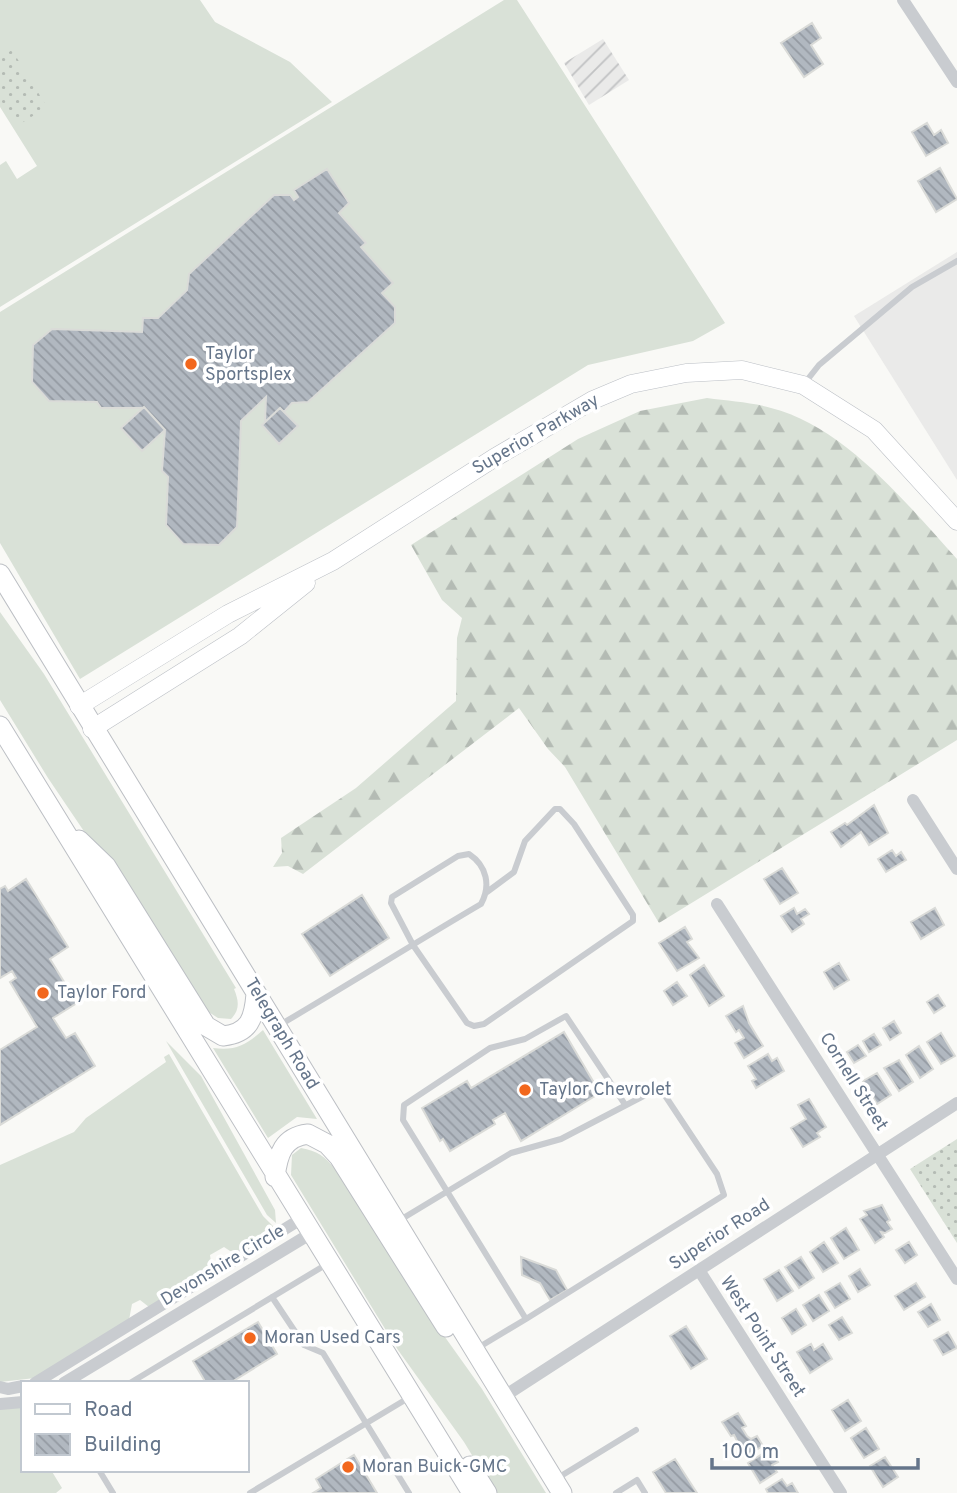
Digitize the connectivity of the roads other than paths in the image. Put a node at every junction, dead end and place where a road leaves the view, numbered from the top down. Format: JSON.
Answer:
{"nodes":[{"id":1,"x":903,"y":0,"type":"edge"},
{"id":2,"x":957,"y":82,"type":"edge"},
{"id":3,"x":957,"y":261,"type":"edge"},
{"id":4,"x":803,"y":385,"type":"junction"},
{"id":5,"x":957,"y":521,"type":"edge"},
{"id":6,"x":333,"y":561,"type":"junction"},
{"id":7,"x":0,"y":574,"type":"edge"},
{"id":8,"x":0,"y":601,"type":"edge"},
{"id":9,"x":38,"y":639,"type":"junction"},
{"id":10,"x":79,"y":706,"type":"junction"},
{"id":11,"x":0,"y":726,"type":"edge"},
{"id":12,"x":92,"y":729,"type":"junction"},
{"id":13,"x":913,"y":800,"type":"dead end"},
{"id":14,"x":54,"y":814,"type":"junction"},
{"id":15,"x":957,"y":869,"type":"edge"},
{"id":16,"x":487,"y":892,"type":"junction"},
{"id":17,"x":717,"y":904,"type":"dead end"},
{"id":18,"x":413,"y":945,"type":"junction"},
{"id":19,"x":256,"y":993,"type":"junction"},
{"id":20,"x":277,"y":1027,"type":"junction"},
{"id":21,"x":624,"y":1103,"type":"junction"},
{"id":22,"x":957,"y":1103,"type":"edge"},
{"id":23,"x":878,"y":1154,"type":"junction"},
{"id":24,"x":275,"y":1177,"type":"junction"},
{"id":25,"x":448,"y":1190,"type":"junction"},
{"id":26,"x":395,"y":1223,"type":"junction"},
{"id":27,"x":306,"y":1226,"type":"junction"},
{"id":28,"x":328,"y":1263,"type":"junction"},
{"id":29,"x":698,"y":1270,"type":"junction"},
{"id":30,"x":957,"y":1279,"type":"edge"},
{"id":31,"x":272,"y":1297,"type":"junction"},
{"id":32,"x":146,"y":1315,"type":"junction"},
{"id":33,"x":526,"y":1319,"type":"junction"},
{"id":34,"x":153,"y":1329,"type":"junction"},
{"id":35,"x":474,"y":1350,"type":"junction"},
{"id":36,"x":38,"y":1381,"type":"edge"},
{"id":37,"x":67,"y":1381,"type":"edge"},
{"id":38,"x":133,"y":1381,"type":"edge"},
{"id":39,"x":21,"y":1386,"type":"edge"},
{"id":40,"x":0,"y":1387,"type":"edge"},
{"id":41,"x":411,"y":1396,"type":"junction"},
{"id":42,"x":503,"y":1397,"type":"junction"},
{"id":43,"x":21,"y":1402,"type":"edge"},
{"id":44,"x":0,"y":1404,"type":"edge"},
{"id":45,"x":368,"y":1425,"type":"junction"},
{"id":46,"x":636,"y":1430,"type":"dead end"},
{"id":47,"x":100,"y":1472,"type":"edge"},
{"id":48,"x":558,"y":1486,"type":"edge"},
{"id":49,"x":113,"y":1493,"type":"edge"},
{"id":50,"x":250,"y":1493,"type":"edge"},
{"id":51,"x":409,"y":1493,"type":"edge"},
{"id":52,"x":472,"y":1493,"type":"edge"},
{"id":53,"x":487,"y":1493,"type":"edge"},
{"id":54,"x":616,"y":1493,"type":"edge"},
{"id":55,"x":645,"y":1493,"type":"edge"},
{"id":56,"x":841,"y":1493,"type":"edge"}],
"edges":[{"from":1,"to":2,"type":"street"},
{"from":3,"to":4,"type":"lane"},
{"from":4,"to":5,"type":"main road","name":"Superior Parkway"},
{"from":4,"to":6,"type":"main road","name":"Superior Parkway"},
{"from":6,"to":10,"type":"main road","name":"Superior Parkway"},
{"from":6,"to":12,"type":"main road","name":"Superior Parkway"},
{"from":7,"to":9,"type":"main road","name":"Telegraph Road"},
{"from":8,"to":9,"type":"main road"},
{"from":9,"to":10,"type":"main road","name":"Telegraph Road"},
{"from":10,"to":12,"type":"main road","name":"Telegraph Road"},
{"from":11,"to":14,"type":"main road"},
{"from":12,"to":19,"type":"main road","name":"Telegraph Road"},
{"from":13,"to":15,"type":"street"},
{"from":14,"to":19,"type":"main road"},
{"from":14,"to":24,"type":"main road"},
{"from":16,"to":18,"type":"lane"},
{"from":16,"to":18,"type":"lane"},
{"from":16,"to":18,"type":"lane"},
{"from":17,"to":23,"type":"street","name":"Cornell Street"},
{"from":18,"to":20,"type":"lane"},
{"from":19,"to":20,"type":"main road","name":"Telegraph Road"},
{"from":20,"to":26,"type":"main road","name":"Telegraph Road"},
{"from":21,"to":25,"type":"lane"},
{"from":21,"to":25,"type":"lane"},
{"from":21,"to":33,"type":"lane"},
{"from":22,"to":23,"type":"street","name":"Superior Road"},
{"from":23,"to":29,"type":"street","name":"Superior Road"},
{"from":23,"to":30,"type":"street","name":"Cornell Street"},
{"from":24,"to":27,"type":"main road"},
{"from":24,"to":35,"type":"main road"},
{"from":25,"to":26,"type":"lane"},
{"from":25,"to":33,"type":"lane"},
{"from":26,"to":35,"type":"main road","name":"Telegraph Road"},
{"from":27,"to":28,"type":"main road"},
{"from":27,"to":32,"type":"street","name":"Devonshire Circle"},
{"from":27,"to":34,"type":"street","name":"Devonshire Circle"},
{"from":28,"to":31,"type":"lane"},
{"from":28,"to":41,"type":"main road"},
{"from":29,"to":42,"type":"street","name":"Superior Road"},
{"from":29,"to":56,"type":"street","name":"West Point Street"},
{"from":31,"to":38,"type":"lane"},
{"from":31,"to":45,"type":"lane"},
{"from":32,"to":34,"type":"street","name":"Devonshire Circle"},
{"from":32,"to":36,"type":"street","name":"Devonshire Circle"},
{"from":33,"to":35,"type":"lane"},
{"from":34,"to":37,"type":"street","name":"Devonshire Circle"},
{"from":35,"to":42,"type":"main road","name":"Telegraph Road"},
{"from":39,"to":40,"type":"street"},
{"from":41,"to":45,"type":"lane"},
{"from":41,"to":52,"type":"main road"},
{"from":41,"to":53,"type":"main road"},
{"from":42,"to":48,"type":"main road","name":"Telegraph Road"},
{"from":43,"to":44,"type":"street"},
{"from":45,"to":50,"type":"lane"},
{"from":45,"to":51,"type":"lane"},
{"from":46,"to":48,"type":"lane"},
{"from":47,"to":49,"type":"lane"},
{"from":54,"to":55,"type":"lane"}]}
